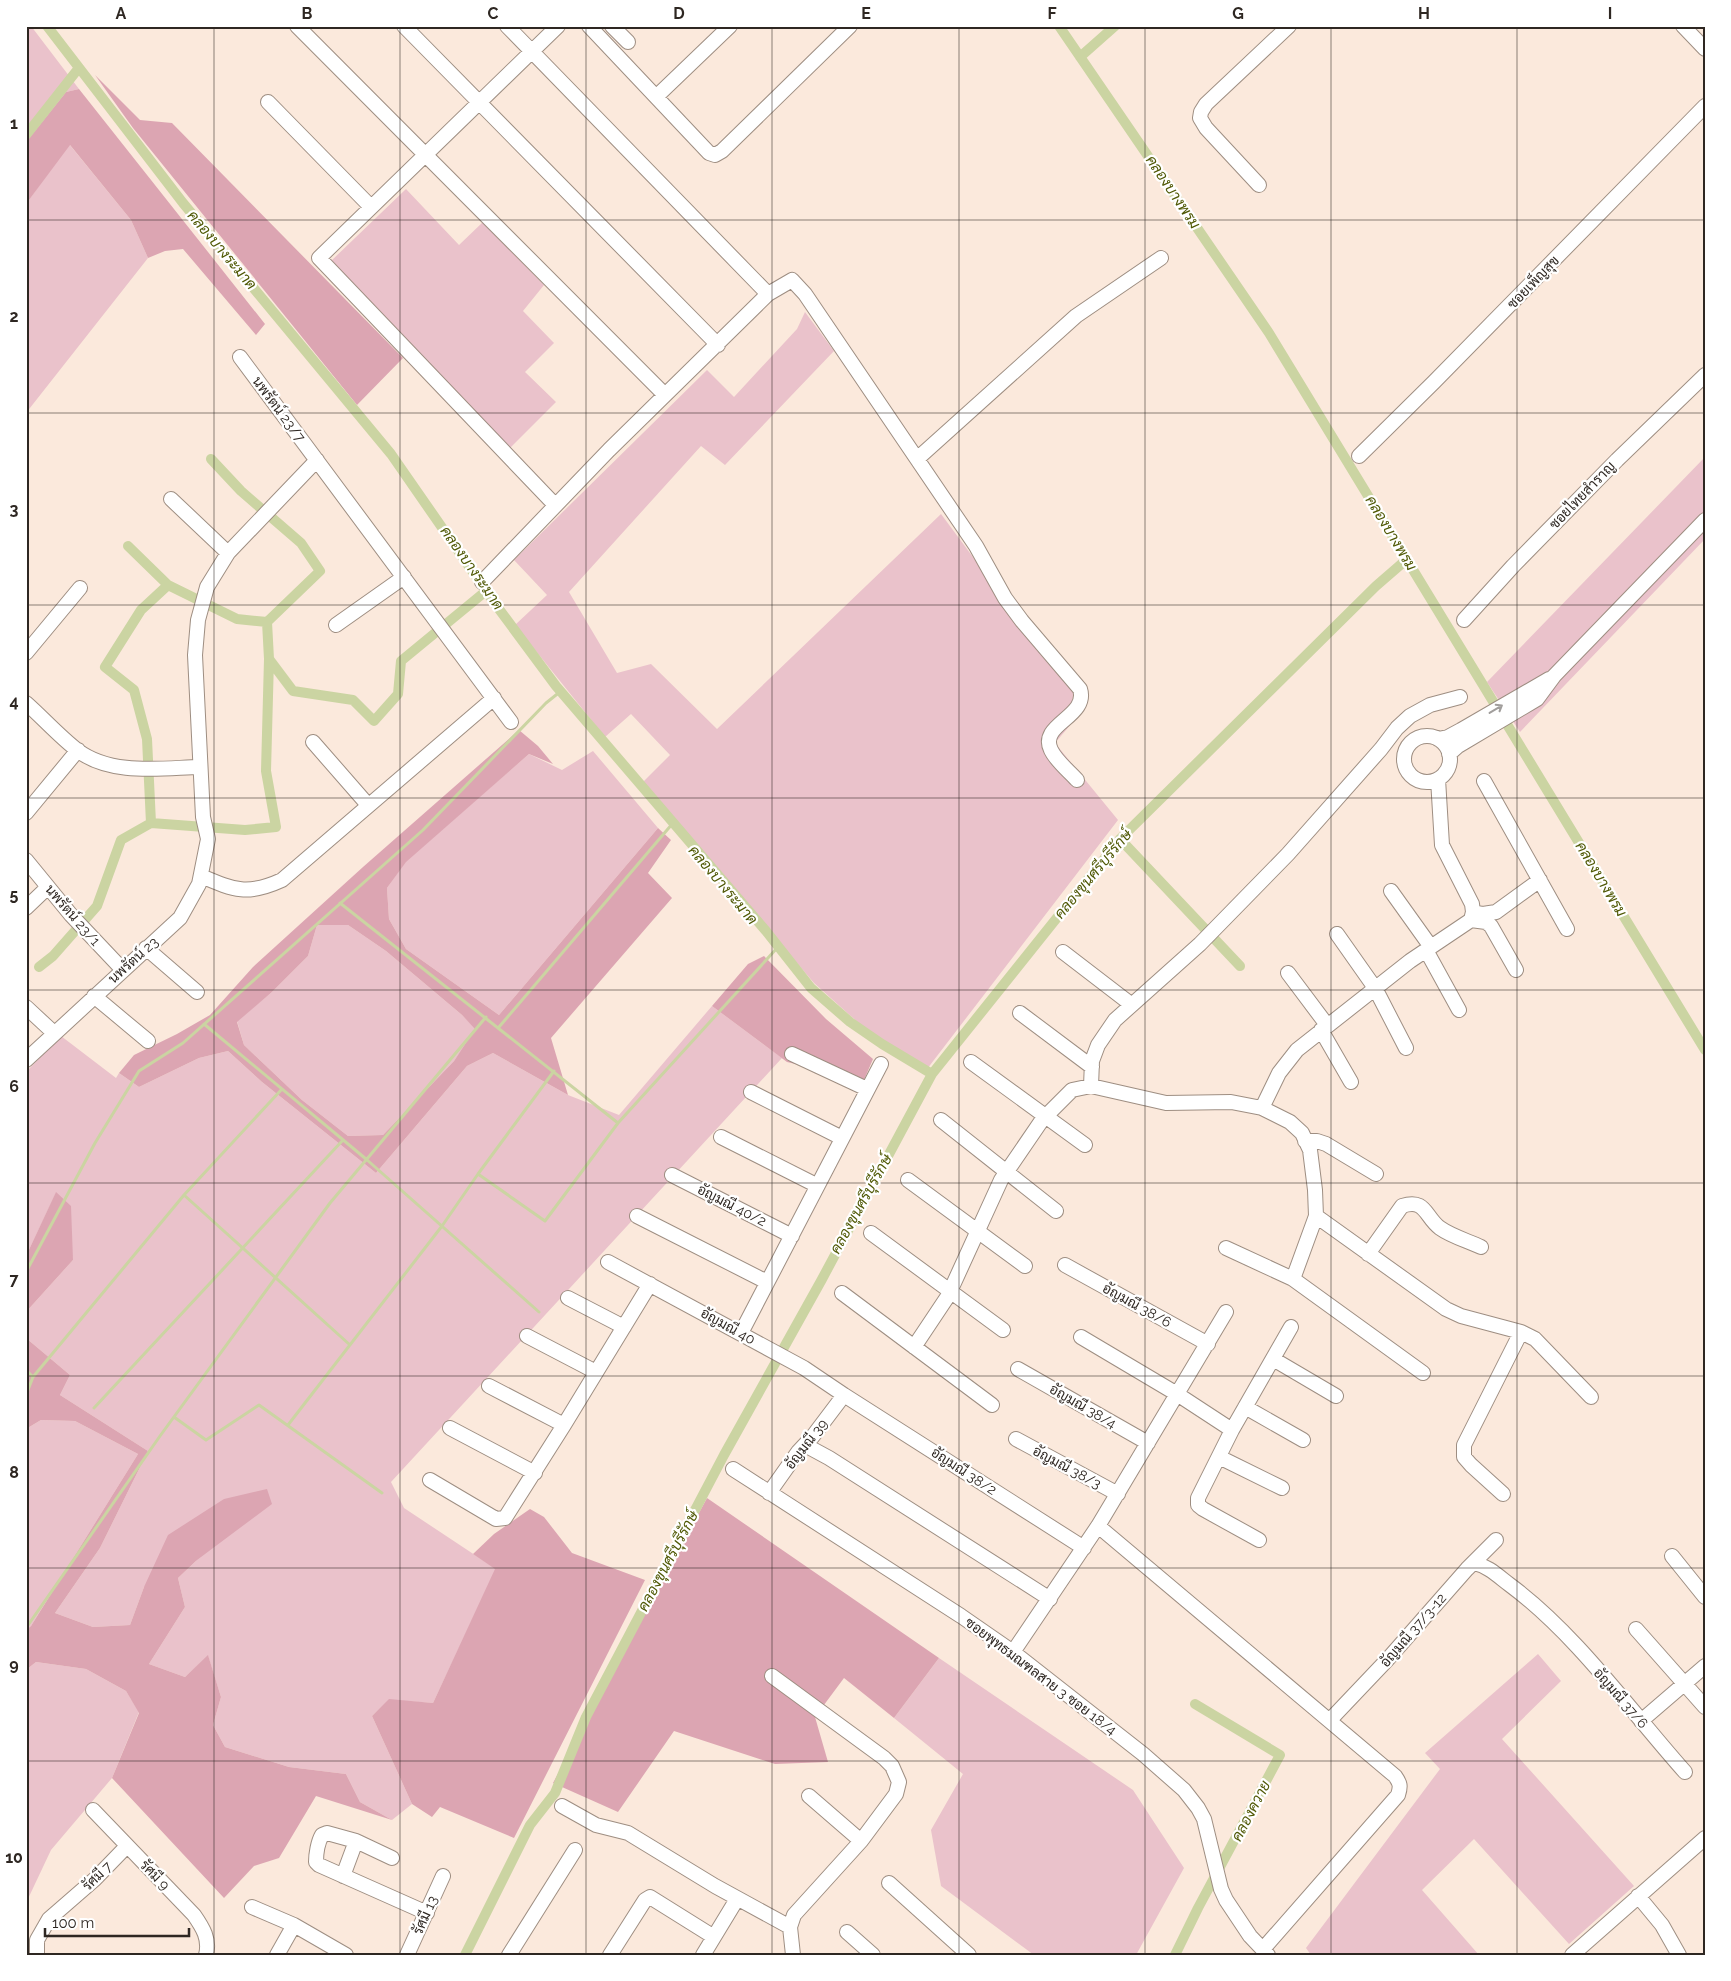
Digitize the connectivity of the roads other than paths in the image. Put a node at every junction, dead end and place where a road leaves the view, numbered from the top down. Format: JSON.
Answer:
{"nodes":[{"id":1,"x":297,"y":26,"type":"edge"},
{"id":2,"x":404,"y":26,"type":"edge"},
{"id":3,"x":507,"y":26,"type":"edge"},
{"id":4,"x":558,"y":26,"type":"edge"},
{"id":5,"x":589,"y":26,"type":"edge"},
{"id":6,"x":612,"y":26,"type":"edge"},
{"id":7,"x":730,"y":26,"type":"edge"},
{"id":8,"x":850,"y":26,"type":"edge"},
{"id":9,"x":1289,"y":26,"type":"edge"},
{"id":10,"x":1683,"y":26,"type":"edge"},
{"id":11,"x":628,"y":42,"type":"dead end"},
{"id":12,"x":1705,"y":49,"type":"edge"},
{"id":13,"x":532,"y":52,"type":"junction"},
{"id":14,"x":657,"y":96,"type":"junction"},
{"id":15,"x":268,"y":102,"type":"dead end"},
{"id":16,"x":480,"y":102,"type":"junction"},
{"id":17,"x":1705,"y":106,"type":"edge"},
{"id":18,"x":424,"y":155,"type":"junction"},
{"id":19,"x":1259,"y":185,"type":"dead end"},
{"id":20,"x":372,"y":207,"type":"junction"},
{"id":21,"x":1161,"y":258,"type":"dead end"},
{"id":22,"x":768,"y":294,"type":"junction"},
{"id":23,"x":718,"y":345,"type":"junction"},
{"id":24,"x":240,"y":357,"type":"dead end"},
{"id":25,"x":1705,"y":375,"type":"edge"},
{"id":26,"x":665,"y":395,"type":"junction"},
{"id":27,"x":1359,"y":456,"type":"dead end"},
{"id":28,"x":916,"y":459,"type":"junction"},
{"id":29,"x":317,"y":460,"type":"junction"},
{"id":30,"x":172,"y":499,"type":"dead end"},
{"id":31,"x":555,"y":505,"type":"junction"},
{"id":32,"x":1705,"y":520,"type":"edge"},
{"id":33,"x":228,"y":553,"type":"junction"},
{"id":34,"x":404,"y":577,"type":"junction"},
{"id":35,"x":482,"y":582,"type":"dead end"},
{"id":36,"x":80,"y":588,"type":"dead end"},
{"id":37,"x":1464,"y":620,"type":"dead end"},
{"id":38,"x":336,"y":625,"type":"dead end"},
{"id":39,"x":26,"y":653,"type":"edge"},
{"id":40,"x":1460,"y":697,"type":"dead end"},
{"id":41,"x":494,"y":698,"type":"junction"},
{"id":42,"x":26,"y":703,"type":"edge"},
{"id":43,"x":511,"y":722,"type":"dead end"},
{"id":44,"x":1465,"y":735,"type":"junction"},
{"id":45,"x":1438,"y":739,"type":"junction"},
{"id":46,"x":313,"y":742,"type":"dead end"},
{"id":47,"x":78,"y":750,"type":"junction"},
{"id":48,"x":1449,"y":754,"type":"junction"},
{"id":49,"x":200,"y":767,"type":"junction"},
{"id":50,"x":1438,"y":779,"type":"junction"},
{"id":51,"x":1077,"y":780,"type":"dead end"},
{"id":52,"x":1484,"y":781,"type":"dead end"},
{"id":53,"x":368,"y":806,"type":"junction"},
{"id":54,"x":26,"y":813,"type":"edge"},
{"id":55,"x":26,"y":860,"type":"edge"},
{"id":56,"x":201,"y":876,"type":"junction"},
{"id":57,"x":1540,"y":880,"type":"junction"},
{"id":58,"x":48,"y":887,"type":"junction"},
{"id":59,"x":1391,"y":892,"type":"dead end"},
{"id":60,"x":26,"y":908,"type":"edge"},
{"id":61,"x":1472,"y":916,"type":"junction"},
{"id":62,"x":1567,"y":929,"type":"dead end"},
{"id":63,"x":1337,"y":934,"type":"dead end"},
{"id":64,"x":146,"y":948,"type":"junction"},
{"id":65,"x":1429,"y":948,"type":"junction"},
{"id":66,"x":1063,"y":952,"type":"dead end"},
{"id":67,"x":122,"y":969,"type":"junction"},
{"id":68,"x":1516,"y":970,"type":"dead end"},
{"id":69,"x":1288,"y":973,"type":"dead end"},
{"id":70,"x":1375,"y":988,"type":"junction"},
{"id":71,"x":197,"y":992,"type":"dead end"},
{"id":72,"x":94,"y":996,"type":"junction"},
{"id":73,"x":1132,"y":1005,"type":"junction"},
{"id":74,"x":26,"y":1007,"type":"edge"},
{"id":75,"x":1459,"y":1010,"type":"dead end"},
{"id":76,"x":1020,"y":1013,"type":"dead end"},
{"id":77,"x":1324,"y":1027,"type":"junction"},
{"id":78,"x":54,"y":1033,"type":"junction"},
{"id":79,"x":148,"y":1041,"type":"dead end"},
{"id":80,"x":1406,"y":1048,"type":"dead end"},
{"id":81,"x":792,"y":1054,"type":"dead end"},
{"id":82,"x":26,"y":1060,"type":"edge"},
{"id":83,"x":971,"y":1062,"type":"dead end"},
{"id":84,"x":881,"y":1064,"type":"dead end"},
{"id":85,"x":1092,"y":1067,"type":"junction"},
{"id":86,"x":1350,"y":1082,"type":"dead end"},
{"id":87,"x":1091,"y":1086,"type":"junction"},
{"id":88,"x":867,"y":1089,"type":"junction"},
{"id":89,"x":751,"y":1092,"type":"dead end"},
{"id":90,"x":1262,"y":1108,"type":"junction"},
{"id":91,"x":1045,"y":1117,"type":"junction"},
{"id":92,"x":941,"y":1120,"type":"dead end"},
{"id":93,"x":721,"y":1137,"type":"dead end"},
{"id":94,"x":842,"y":1138,"type":"junction"},
{"id":95,"x":1305,"y":1141,"type":"junction"},
{"id":96,"x":1085,"y":1145,"type":"dead end"},
{"id":97,"x":1007,"y":1172,"type":"junction"},
{"id":98,"x":1376,"y":1174,"type":"dead end"},
{"id":99,"x":672,"y":1175,"type":"dead end"},
{"id":100,"x":908,"y":1180,"type":"dead end"},
{"id":101,"x":816,"y":1186,"type":"junction"},
{"id":102,"x":1056,"y":1211,"type":"dead end"},
{"id":103,"x":637,"y":1216,"type":"dead end"},
{"id":104,"x":1316,"y":1216,"type":"junction"},
{"id":105,"x":978,"y":1231,"type":"junction"},
{"id":106,"x":872,"y":1233,"type":"dead end"},
{"id":107,"x":792,"y":1236,"type":"junction"},
{"id":108,"x":1481,"y":1247,"type":"dead end"},
{"id":109,"x":1226,"y":1248,"type":"dead end"},
{"id":110,"x":1368,"y":1254,"type":"junction"},
{"id":111,"x":608,"y":1262,"type":"dead end"},
{"id":112,"x":1025,"y":1266,"type":"dead end"},
{"id":113,"x":1065,"y":1266,"type":"dead end"},
{"id":114,"x":1293,"y":1278,"type":"junction"},
{"id":115,"x":767,"y":1282,"type":"junction"},
{"id":116,"x":650,"y":1284,"type":"junction"},
{"id":117,"x":950,"y":1291,"type":"junction"},
{"id":118,"x":842,"y":1293,"type":"dead end"},
{"id":119,"x":568,"y":1298,"type":"dead end"},
{"id":120,"x":1226,"y":1312,"type":"dead end"},
{"id":121,"x":624,"y":1327,"type":"junction"},
{"id":122,"x":1290,"y":1327,"type":"dead end"},
{"id":123,"x":1003,"y":1330,"type":"dead end"},
{"id":124,"x":1521,"y":1332,"type":"junction"},
{"id":125,"x":745,"y":1335,"type":"junction"},
{"id":126,"x":527,"y":1336,"type":"dead end"},
{"id":127,"x":1081,"y":1337,"type":"dead end"},
{"id":128,"x":1208,"y":1344,"type":"junction"},
{"id":129,"x":914,"y":1346,"type":"junction"},
{"id":130,"x":1273,"y":1359,"type":"junction"},
{"id":131,"x":1018,"y":1369,"type":"dead end"},
{"id":132,"x":596,"y":1372,"type":"junction"},
{"id":133,"x":1423,"y":1373,"type":"dead end"},
{"id":134,"x":489,"y":1386,"type":"dead end"},
{"id":135,"x":1177,"y":1394,"type":"junction"},
{"id":136,"x":844,"y":1395,"type":"junction"},
{"id":137,"x":1336,"y":1396,"type":"dead end"},
{"id":138,"x":1591,"y":1397,"type":"dead end"},
{"id":139,"x":992,"y":1405,"type":"dead end"},
{"id":140,"x":1245,"y":1407,"type":"junction"},
{"id":141,"x":564,"y":1426,"type":"junction"},
{"id":142,"x":450,"y":1428,"type":"dead end"},
{"id":143,"x":1232,"y":1430,"type":"junction"},
{"id":144,"x":1016,"y":1439,"type":"dead end"},
{"id":145,"x":1303,"y":1440,"type":"dead end"},
{"id":146,"x":1148,"y":1443,"type":"junction"},
{"id":147,"x":805,"y":1445,"type":"junction"},
{"id":148,"x":1219,"y":1457,"type":"junction"},
{"id":149,"x":732,"y":1469,"type":"dead end"},
{"id":150,"x":535,"y":1473,"type":"junction"},
{"id":151,"x":430,"y":1480,"type":"dead end"},
{"id":152,"x":1282,"y":1488,"type":"dead end"},
{"id":153,"x":769,"y":1493,"type":"junction"},
{"id":154,"x":1118,"y":1494,"type":"junction"},
{"id":155,"x":1503,"y":1494,"type":"dead end"},
{"id":156,"x":1098,"y":1526,"type":"junction"},
{"id":157,"x":1259,"y":1540,"type":"dead end"},
{"id":158,"x":1496,"y":1540,"type":"dead end"},
{"id":159,"x":1084,"y":1548,"type":"junction"},
{"id":160,"x":1672,"y":1556,"type":"dead end"},
{"id":161,"x":1474,"y":1563,"type":"junction"},
{"id":162,"x":1705,"y":1597,"type":"edge"},
{"id":163,"x":1050,"y":1599,"type":"junction"},
{"id":164,"x":1636,"y":1629,"type":"dead end"},
{"id":165,"x":1013,"y":1652,"type":"junction"},
{"id":166,"x":1705,"y":1666,"type":"edge"},
{"id":167,"x":772,"y":1676,"type":"dead end"},
{"id":168,"x":1684,"y":1684,"type":"junction"},
{"id":169,"x":1705,"y":1707,"type":"edge"},
{"id":170,"x":1330,"y":1720,"type":"junction"},
{"id":171,"x":1641,"y":1721,"type":"junction"},
{"id":172,"x":1685,"y":1772,"type":"dead end"},
{"id":173,"x":809,"y":1796,"type":"dead end"},
{"id":174,"x":562,"y":1806,"type":"dead end"},
{"id":175,"x":93,"y":1810,"type":"dead end"},
{"id":176,"x":1705,"y":1838,"type":"edge"},
{"id":177,"x":356,"y":1841,"type":"junction"},
{"id":178,"x":861,"y":1841,"type":"junction"},
{"id":179,"x":127,"y":1846,"type":"junction"},
{"id":180,"x":576,"y":1850,"type":"dead end"},
{"id":181,"x":392,"y":1858,"type":"dead end"},
{"id":182,"x":343,"y":1876,"type":"junction"},
{"id":183,"x":443,"y":1876,"type":"dead end"},
{"id":184,"x":890,"y":1884,"type":"dead end"},
{"id":185,"x":1638,"y":1896,"type":"junction"},
{"id":186,"x":737,"y":1899,"type":"junction"},
{"id":187,"x":252,"y":1907,"type":"dead end"},
{"id":188,"x":426,"y":1913,"type":"junction"},
{"id":189,"x":294,"y":1925,"type":"junction"},
{"id":190,"x":790,"y":1926,"type":"junction"},
{"id":191,"x":847,"y":1932,"type":"dead end"},
{"id":192,"x":714,"y":1937,"type":"junction"},
{"id":193,"x":1266,"y":1952,"type":"edge"},
{"id":194,"x":1680,"y":1954,"type":"edge"},
{"id":195,"x":37,"y":1955,"type":"edge"},
{"id":196,"x":206,"y":1955,"type":"edge"},
{"id":197,"x":277,"y":1955,"type":"edge"},
{"id":198,"x":346,"y":1955,"type":"edge"},
{"id":199,"x":407,"y":1955,"type":"edge"},
{"id":200,"x":509,"y":1955,"type":"edge"},
{"id":201,"x":610,"y":1955,"type":"edge"},
{"id":202,"x":703,"y":1955,"type":"edge"},
{"id":203,"x":793,"y":1955,"type":"edge"},
{"id":204,"x":873,"y":1955,"type":"edge"},
{"id":205,"x":969,"y":1955,"type":"edge"},
{"id":206,"x":1572,"y":1955,"type":"edge"}],
"edges":[{"from":1,"to":18,"type":"street"},
{"from":2,"to":16,"type":"street"},
{"from":3,"to":13,"type":"street"},
{"from":4,"to":13,"type":"street"},
{"from":5,"to":14,"type":"street"},
{"from":6,"to":11,"type":"street"},
{"from":7,"to":14,"type":"street"},
{"from":8,"to":14,"type":"street"},
{"from":9,"to":19,"type":"street"},
{"from":10,"to":12,"type":"street"},
{"from":13,"to":16,"type":"street"},
{"from":13,"to":22,"type":"street"},
{"from":15,"to":20,"type":"street"},
{"from":16,"to":18,"type":"street"},
{"from":16,"to":23,"type":"street"},
{"from":17,"to":27,"type":"street","name":"ซอยเพ็ญสุข"},
{"from":18,"to":20,"type":"street"},
{"from":18,"to":26,"type":"street"},
{"from":20,"to":31,"type":"street"},
{"from":21,"to":28,"type":"street"},
{"from":22,"to":23,"type":"street"},
{"from":22,"to":28,"type":"street"},
{"from":23,"to":26,"type":"street"},
{"from":24,"to":29,"type":"street","name":"นพรัตน์ 23/7"},
{"from":25,"to":37,"type":"street","name":"ซอยไทยสำราญ"},
{"from":26,"to":31,"type":"street"},
{"from":28,"to":51,"type":"street"},
{"from":29,"to":33,"type":"street"},
{"from":29,"to":34,"type":"street","name":"นพรัตน์ 23/7"},
{"from":30,"to":33,"type":"street"},
{"from":31,"to":35,"type":"street"},
{"from":32,"to":44,"type":"street"},
{"from":33,"to":49,"type":"street"},
{"from":34,"to":38,"type":"street"},
{"from":34,"to":41,"type":"street","name":"นพรัตน์ 23/7"},
{"from":36,"to":39,"type":"street"},
{"from":40,"to":73,"type":"street"},
{"from":41,"to":43,"type":"street","name":"นพรัตน์ 23/7"},
{"from":41,"to":53,"type":"street"},
{"from":42,"to":47,"type":"street"},
{"from":44,"to":45,"type":"street"},
{"from":44,"to":48,"type":"street"},
{"from":45,"to":48,"type":"street"},
{"from":45,"to":50,"type":"street"},
{"from":46,"to":53,"type":"street"},
{"from":47,"to":49,"type":"street"},
{"from":47,"to":54,"type":"street"},
{"from":48,"to":50,"type":"street"},
{"from":49,"to":56,"type":"street","name":"นพรัตน์ 23"},
{"from":50,"to":61,"type":"street"},
{"from":52,"to":57,"type":"street"},
{"from":53,"to":56,"type":"street"},
{"from":55,"to":58,"type":"street","name":"นพรัตน์ 23/1"},
{"from":56,"to":64,"type":"street","name":"นพรัตน์ 23"},
{"from":57,"to":61,"type":"street"},
{"from":57,"to":62,"type":"street"},
{"from":58,"to":60,"type":"street"},
{"from":58,"to":67,"type":"street","name":"นพรัตน์ 23/1"},
{"from":59,"to":65,"type":"street"},
{"from":61,"to":65,"type":"street"},
{"from":61,"to":68,"type":"street"},
{"from":63,"to":70,"type":"street"},
{"from":64,"to":67,"type":"street","name":"นพรัตน์ 23"},
{"from":64,"to":71,"type":"street"},
{"from":65,"to":70,"type":"street"},
{"from":65,"to":75,"type":"street"},
{"from":66,"to":73,"type":"street"},
{"from":67,"to":72,"type":"street","name":"นพรัตน์ 23"},
{"from":69,"to":77,"type":"street"},
{"from":70,"to":77,"type":"street"},
{"from":70,"to":80,"type":"street"},
{"from":72,"to":78,"type":"street","name":"นพรัตน์ 23"},
{"from":72,"to":79,"type":"street"},
{"from":73,"to":85,"type":"street"},
{"from":74,"to":78,"type":"street"},
{"from":76,"to":85,"type":"street"},
{"from":77,"to":86,"type":"street"},
{"from":77,"to":90,"type":"street"},
{"from":78,"to":82,"type":"street","name":"นพรัตน์ 23"},
{"from":81,"to":88,"type":"street"},
{"from":83,"to":91,"type":"street"},
{"from":84,"to":88,"type":"street"},
{"from":85,"to":87,"type":"street"},
{"from":87,"to":90,"type":"street"},
{"from":87,"to":91,"type":"street"},
{"from":88,"to":94,"type":"street"},
{"from":89,"to":94,"type":"street"},
{"from":90,"to":95,"type":"street"},
{"from":91,"to":96,"type":"street"},
{"from":91,"to":97,"type":"street"},
{"from":92,"to":97,"type":"street"},
{"from":93,"to":101,"type":"street"},
{"from":94,"to":101,"type":"street"},
{"from":95,"to":98,"type":"street"},
{"from":95,"to":104,"type":"street"},
{"from":97,"to":102,"type":"street"},
{"from":97,"to":105,"type":"street"},
{"from":99,"to":107,"type":"street","name":"อัญมณี 40/2"},
{"from":100,"to":105,"type":"street"},
{"from":101,"to":107,"type":"street"},
{"from":103,"to":115,"type":"street"},
{"from":104,"to":110,"type":"street"},
{"from":104,"to":114,"type":"street"},
{"from":105,"to":112,"type":"street"},
{"from":105,"to":117,"type":"street"},
{"from":106,"to":117,"type":"street"},
{"from":107,"to":115,"type":"street"},
{"from":108,"to":110,"type":"street"},
{"from":109,"to":114,"type":"street"},
{"from":110,"to":124,"type":"street"},
{"from":111,"to":116,"type":"street","name":"อัญมณี 40"},
{"from":113,"to":128,"type":"street","name":"อัญมณี 38/6"},
{"from":114,"to":133,"type":"street"},
{"from":115,"to":125,"type":"street"},
{"from":116,"to":121,"type":"street"},
{"from":116,"to":125,"type":"street","name":"อัญมณี 40"},
{"from":117,"to":123,"type":"street"},
{"from":117,"to":129,"type":"street"},
{"from":118,"to":129,"type":"street"},
{"from":119,"to":121,"type":"street"},
{"from":120,"to":128,"type":"street"},
{"from":121,"to":132,"type":"street"},
{"from":122,"to":130,"type":"street"},
{"from":124,"to":138,"type":"street"},
{"from":124,"to":155,"type":"street"},
{"from":125,"to":136,"type":"street","name":"อัญมณี 40"},
{"from":126,"to":132,"type":"street"},
{"from":127,"to":135,"type":"street"},
{"from":128,"to":135,"type":"street"},
{"from":129,"to":139,"type":"street"},
{"from":130,"to":137,"type":"street"},
{"from":130,"to":140,"type":"street"},
{"from":131,"to":146,"type":"street","name":"อัญมณี 38/4"},
{"from":132,"to":141,"type":"street"},
{"from":134,"to":141,"type":"street"},
{"from":135,"to":143,"type":"street"},
{"from":135,"to":146,"type":"street"},
{"from":136,"to":147,"type":"street","name":"อัญมณี 39"},
{"from":136,"to":159,"type":"street","name":"อัญมณี 38/2"},
{"from":140,"to":143,"type":"street"},
{"from":140,"to":145,"type":"street"},
{"from":141,"to":150,"type":"street"},
{"from":142,"to":150,"type":"street"},
{"from":143,"to":148,"type":"street"},
{"from":144,"to":154,"type":"street","name":"อัญมณี 38/3"},
{"from":146,"to":154,"type":"street"},
{"from":147,"to":153,"type":"street","name":"อัญมณี 39"},
{"from":147,"to":163,"type":"street"},
{"from":148,"to":152,"type":"street"},
{"from":148,"to":157,"type":"street"},
{"from":149,"to":153,"type":"street","name":"ซอยพุทธมณฑลสาย 3 ซอย 18/4"},
{"from":150,"to":151,"type":"street"},
{"from":153,"to":165,"type":"street","name":"ซอยพุทธมณฑลสาย 3 ซอย 18/4"},
{"from":154,"to":156,"type":"street"},
{"from":156,"to":159,"type":"street"},
{"from":156,"to":170,"type":"street"},
{"from":158,"to":161,"type":"street","name":"อัญมณี 37/3-12"},
{"from":159,"to":163,"type":"street"},
{"from":160,"to":162,"type":"street"},
{"from":161,"to":170,"type":"street","name":"อัญมณี 37/3-12"},
{"from":161,"to":171,"type":"street","name":"อัญมณี 37/6"},
{"from":163,"to":165,"type":"street"},
{"from":164,"to":168,"type":"street"},
{"from":165,"to":193,"type":"street","name":"ซอยพุทธมณฑลสาย 3 ซอย 18/4"},
{"from":166,"to":168,"type":"street"},
{"from":167,"to":178,"type":"street"},
{"from":168,"to":169,"type":"street"},
{"from":168,"to":171,"type":"street"},
{"from":170,"to":193,"type":"street"},
{"from":171,"to":172,"type":"street","name":"อัญมณี 37/6"},
{"from":173,"to":178,"type":"street"},
{"from":174,"to":186,"type":"street"},
{"from":175,"to":179,"type":"street","name":"รัศมี 9"},
{"from":176,"to":185,"type":"street"},
{"from":177,"to":181,"type":"street"},
{"from":177,"to":182,"type":"street"},
{"from":177,"to":182,"type":"street"},
{"from":178,"to":190,"type":"street"},
{"from":179,"to":195,"type":"street","name":"รัศมี 7"},
{"from":179,"to":196,"type":"street","name":"รัศมี 9"},
{"from":180,"to":200,"type":"street"},
{"from":182,"to":188,"type":"street"},
{"from":183,"to":188,"type":"street","name":"รัศมี 13"},
{"from":184,"to":205,"type":"street"},
{"from":185,"to":194,"type":"street"},
{"from":185,"to":206,"type":"street"},
{"from":186,"to":190,"type":"street"},
{"from":186,"to":192,"type":"street"},
{"from":187,"to":189,"type":"street"},
{"from":188,"to":199,"type":"street","name":"รัศมี 13"},
{"from":189,"to":197,"type":"street"},
{"from":189,"to":198,"type":"street"},
{"from":190,"to":203,"type":"street"},
{"from":191,"to":204,"type":"street"},
{"from":192,"to":201,"type":"street"},
{"from":192,"to":202,"type":"street"}]}
